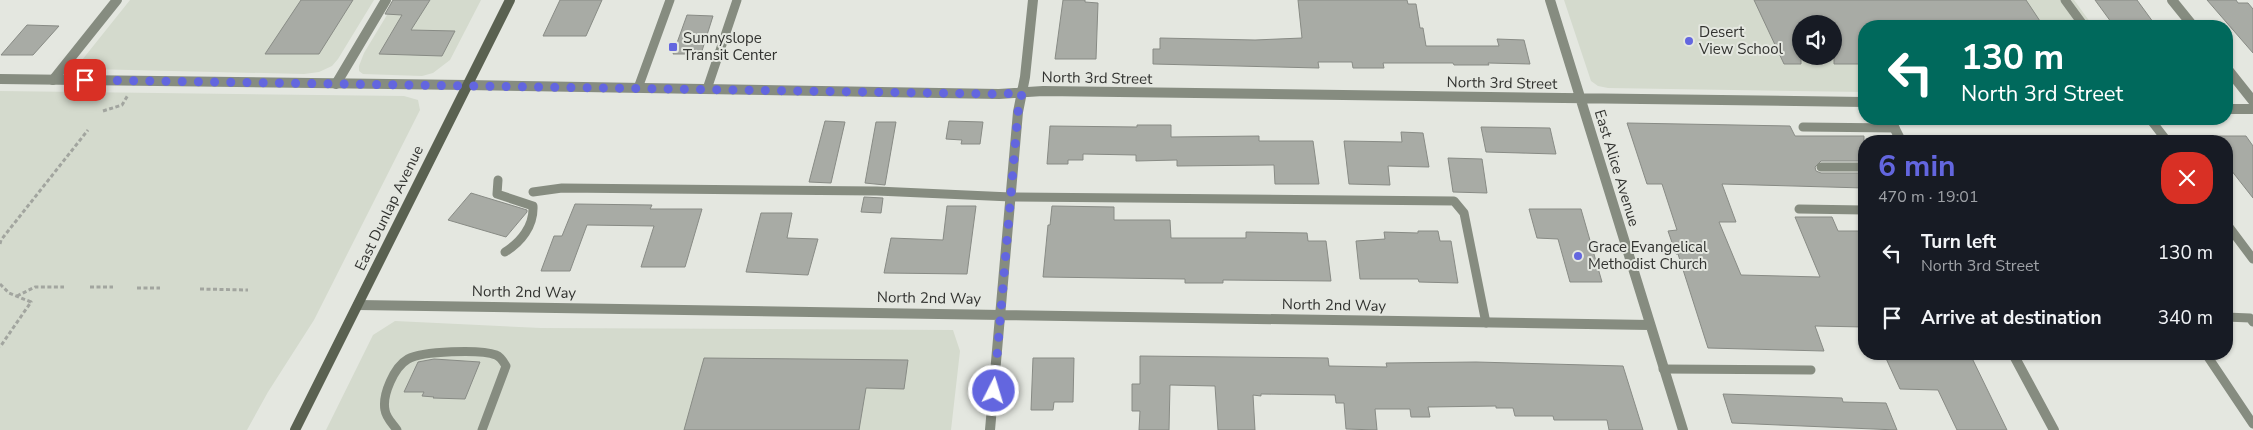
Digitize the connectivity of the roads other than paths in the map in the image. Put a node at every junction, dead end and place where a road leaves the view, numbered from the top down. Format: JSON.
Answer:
{"nodes":[{"id":1,"x":117,"y":0,"type":"edge"},
{"id":2,"x":386,"y":0,"type":"edge"},
{"id":3,"x":510,"y":0,"type":"edge"},
{"id":4,"x":670,"y":0,"type":"edge"},
{"id":5,"x":737,"y":0,"type":"edge"},
{"id":6,"x":1033,"y":0,"type":"edge"},
{"id":7,"x":1550,"y":0,"type":"edge"},
{"id":8,"x":2065,"y":0,"type":"edge"},
{"id":9,"x":2172,"y":0,"type":"edge"},
{"id":10,"x":2080,"y":20,"type":"edge"},
{"id":11,"x":2188,"y":20,"type":"edge"},
{"id":12,"x":2233,"y":76,"type":"edge"},
{"id":13,"x":0,"y":79,"type":"edge"},
{"id":14,"x":53,"y":80,"type":"junction"},
{"id":15,"x":336,"y":84,"type":"junction"},
{"id":16,"x":467,"y":86,"type":"junction"},
{"id":17,"x":638,"y":88,"type":"junction"},
{"id":18,"x":707,"y":90,"type":"junction"},
{"id":19,"x":1022,"y":93,"type":"junction"},
{"id":20,"x":1580,"y":99,"type":"junction"},
{"id":21,"x":2253,"y":101,"type":"edge"},
{"id":22,"x":1858,"y":102,"type":"edge"},
{"id":23,"x":2233,"y":109,"type":"edge"},
{"id":24,"x":2253,"y":109,"type":"edge"},
{"id":25,"x":1893,"y":125,"type":"edge"},
{"id":26,"x":1803,"y":127,"type":"dead end"},
{"id":27,"x":1895,"y":128,"type":"junction"},
{"id":28,"x":1899,"y":135,"type":"edge"},
{"id":29,"x":1821,"y":167,"type":"dead end"},
{"id":30,"x":1858,"y":167,"type":"edge"},
{"id":31,"x":498,"y":180,"type":"dead end"},
{"id":32,"x":533,"y":192,"type":"dead end"},
{"id":33,"x":1011,"y":197,"type":"junction"},
{"id":34,"x":1799,"y":209,"type":"dead end"},
{"id":35,"x":1858,"y":210,"type":"edge"},
{"id":36,"x":2233,"y":233,"type":"edge"},
{"id":37,"x":505,"y":252,"type":"dead end"},
{"id":38,"x":2253,"y":260,"type":"edge"},
{"id":39,"x":358,"y":305,"type":"junction"},
{"id":40,"x":1001,"y":314,"type":"junction"},
{"id":41,"x":2233,"y":317,"type":"edge"},
{"id":42,"x":2253,"y":322,"type":"edge"},
{"id":43,"x":1486,"y":323,"type":"junction"},
{"id":44,"x":1650,"y":325,"type":"junction"},
{"id":45,"x":2017,"y":360,"type":"edge"},
{"id":46,"x":2210,"y":360,"type":"edge"},
{"id":47,"x":1663,"y":369,"type":"junction"},
{"id":48,"x":1811,"y":370,"type":"dead end"},
{"id":49,"x":2253,"y":424,"type":"edge"},
{"id":50,"x":295,"y":430,"type":"edge"},
{"id":51,"x":397,"y":430,"type":"edge"},
{"id":52,"x":482,"y":430,"type":"edge"},
{"id":53,"x":990,"y":430,"type":"edge"},
{"id":54,"x":1683,"y":430,"type":"edge"},
{"id":55,"x":2054,"y":430,"type":"edge"}],
"edges":[{"from":1,"to":14,"type":"street"},
{"from":2,"to":15,"type":"street"},
{"from":3,"to":16,"type":"main road","name":"East Dunlap Avenue"},
{"from":4,"to":17,"type":"lane"},
{"from":5,"to":18,"type":"lane"},
{"from":6,"to":19,"type":"street"},
{"from":7,"to":20,"type":"street","name":"East Alice Avenue"},
{"from":8,"to":10,"type":"lane"},
{"from":9,"to":11,"type":"street"},
{"from":12,"to":21,"type":"street"},
{"from":13,"to":14,"type":"street","name":"North 3rd Street"},
{"from":14,"to":15,"type":"street","name":"North 3rd Street"},
{"from":15,"to":16,"type":"street","name":"North 3rd Street"},
{"from":16,"to":17,"type":"street","name":"North 3rd Street"},
{"from":16,"to":39,"type":"main road","name":"East Dunlap Avenue"},
{"from":17,"to":18,"type":"street","name":"North 3rd Street"},
{"from":18,"to":19,"type":"street","name":"North 3rd Street"},
{"from":19,"to":20,"type":"street","name":"North 3rd Street"},
{"from":19,"to":33,"type":"street"},
{"from":20,"to":22,"type":"street","name":"North 3rd Street"},
{"from":20,"to":44,"type":"street","name":"East Alice Avenue"},
{"from":23,"to":24,"type":"street"},
{"from":25,"to":27,"type":"street"},
{"from":26,"to":27,"type":"lane"},
{"from":27,"to":28,"type":"street"},
{"from":29,"to":30,"type":"lane"},
{"from":31,"to":37,"type":"lane"},
{"from":32,"to":33,"type":"lane"},
{"from":33,"to":40,"type":"street"},
{"from":33,"to":43,"type":"lane"},
{"from":34,"to":35,"type":"lane"},
{"from":36,"to":38,"type":"lane"},
{"from":39,"to":40,"type":"street","name":"North 2nd Way"},
{"from":39,"to":50,"type":"main road","name":"East Dunlap Avenue"},
{"from":40,"to":43,"type":"street","name":"North 2nd Way"},
{"from":40,"to":53,"type":"street"},
{"from":41,"to":42,"type":"lane"},
{"from":43,"to":44,"type":"street","name":"North 2nd Way"},
{"from":44,"to":47,"type":"street","name":"East Alice Avenue"},
{"from":45,"to":55,"type":"street"},
{"from":46,"to":49,"type":"lane"},
{"from":47,"to":48,"type":"lane"},
{"from":47,"to":54,"type":"street","name":"East Alice Avenue"},
{"from":51,"to":52,"type":"lane"}]}
